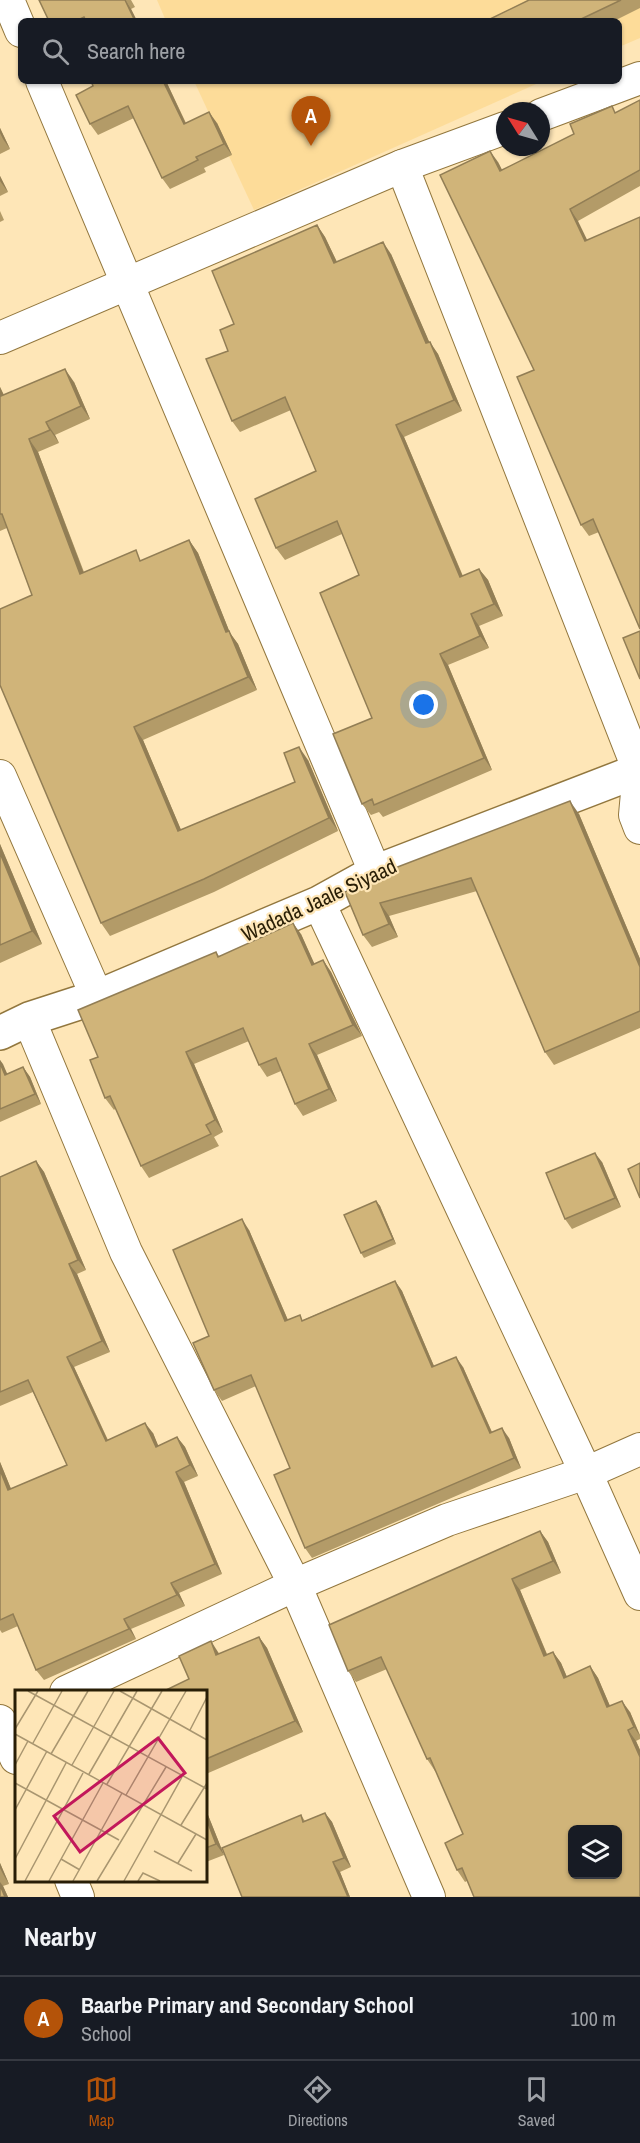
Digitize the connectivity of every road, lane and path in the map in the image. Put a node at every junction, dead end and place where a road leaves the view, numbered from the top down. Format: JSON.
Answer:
{"nodes":[{"id":1,"x":8,"y":0,"type":"edge"},
{"id":2,"x":18,"y":24,"type":"edge"},
{"id":3,"x":640,"y":78,"type":"edge"},
{"id":4,"x":43,"y":84,"type":"edge"},
{"id":5,"x":550,"y":111,"type":"edge"},
{"id":6,"x":496,"y":131,"type":"edge"},
{"id":7,"x":402,"y":166,"type":"junction"},
{"id":8,"x":126,"y":285,"type":"junction"},
{"id":9,"x":0,"y":338,"type":"edge"},
{"id":10,"x":640,"y":770,"type":"edge"},
{"id":11,"x":0,"y":776,"type":"edge"},
{"id":12,"x":640,"y":828,"type":"edge"},
{"id":13,"x":375,"y":872,"type":"junction"},
{"id":14,"x":319,"y":903,"type":"junction"},
{"id":15,"x":97,"y":997,"type":"junction"},
{"id":16,"x":29,"y":1019,"type":"junction"},
{"id":17,"x":0,"y":1033,"type":"edge"},
{"id":18,"x":640,"y":1449,"type":"edge"},
{"id":19,"x":586,"y":1473,"type":"junction"},
{"id":20,"x":295,"y":1585,"type":"junction"},
{"id":21,"x":640,"y":1594,"type":"edge"},
{"id":22,"x":70,"y":1690,"type":"edge"},
{"id":23,"x":15,"y":1714,"type":"edge"},
{"id":24,"x":0,"y":1722,"type":"edge"},
{"id":25,"x":15,"y":1756,"type":"edge"},
{"id":26,"x":71,"y":1882,"type":"edge"},
{"id":27,"x":78,"y":1897,"type":"edge"},
{"id":28,"x":429,"y":1897,"type":"edge"}],
"edges":[{"from":1,"to":2,"type":"street"},
{"from":3,"to":5,"type":"street"},
{"from":4,"to":8,"type":"street"},
{"from":6,"to":7,"type":"street"},
{"from":7,"to":8,"type":"street"},
{"from":7,"to":10,"type":"street"},
{"from":8,"to":9,"type":"street"},
{"from":8,"to":13,"type":"street"},
{"from":10,"to":12,"type":"street"},
{"from":10,"to":13,"type":"main road","name":"Wadada Jaale Siyaad"},
{"from":11,"to":15,"type":"street"},
{"from":13,"to":14,"type":"main road","name":"Wadada Jaale Siyaad"},
{"from":14,"to":15,"type":"main road","name":"Wadada Jaale Siyaad"},
{"from":14,"to":19,"type":"street"},
{"from":15,"to":16,"type":"main road","name":"Wadada Jaale Siyaad"},
{"from":16,"to":17,"type":"main road","name":"Wadada Jaale Siyaad"},
{"from":16,"to":20,"type":"street"},
{"from":18,"to":19,"type":"street"},
{"from":19,"to":20,"type":"street"},
{"from":19,"to":21,"type":"street"},
{"from":20,"to":22,"type":"street"},
{"from":20,"to":28,"type":"street"},
{"from":23,"to":24,"type":"street"},
{"from":24,"to":25,"type":"street"},
{"from":26,"to":27,"type":"street"}]}
